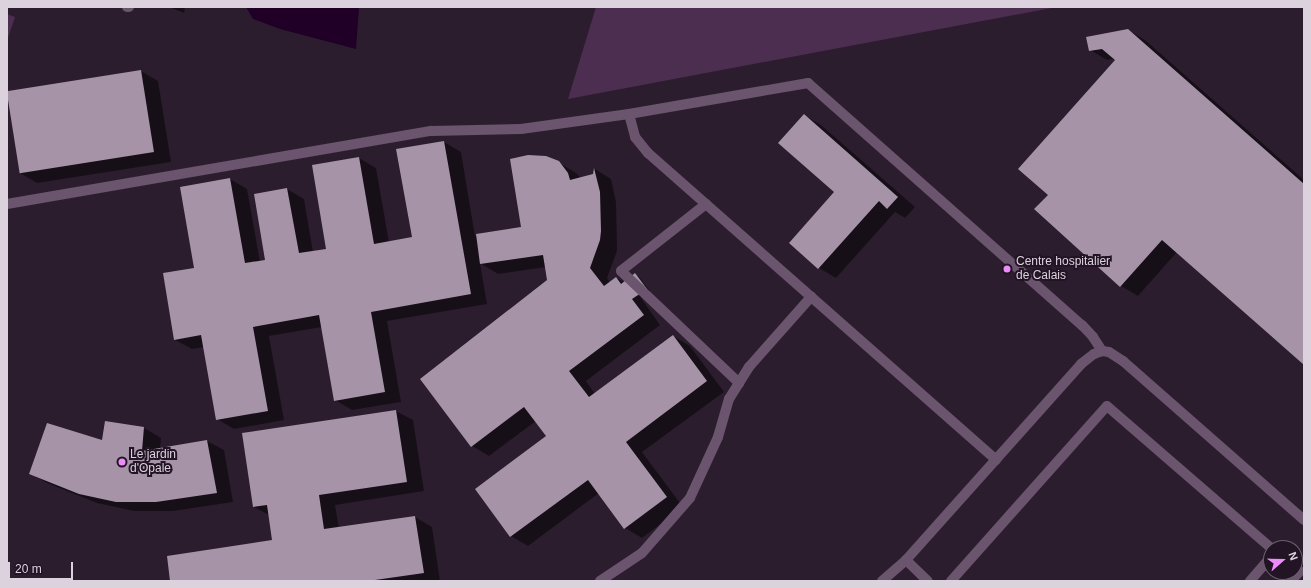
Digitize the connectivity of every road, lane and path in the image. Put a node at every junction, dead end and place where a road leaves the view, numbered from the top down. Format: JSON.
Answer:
{"nodes":[{"id":1,"x":629,"y":114,"type":"junction"},
{"id":2,"x":7,"y":204,"type":"edge"},
{"id":3,"x":706,"y":204,"type":"junction"},
{"id":4,"x":811,"y":297,"type":"junction"},
{"id":5,"x":1102,"y":351,"type":"junction"},
{"id":6,"x":739,"y":383,"type":"junction"},
{"id":7,"x":996,"y":460,"type":"junction"},
{"id":8,"x":1304,"y":520,"type":"edge"},
{"id":9,"x":1263,"y":541,"type":"edge"},
{"id":10,"x":906,"y":560,"type":"junction"},
{"id":11,"x":1263,"y":566,"type":"edge"},
{"id":12,"x":600,"y":581,"type":"edge"},
{"id":13,"x":882,"y":581,"type":"edge"},
{"id":14,"x":892,"y":581,"type":"edge"},
{"id":15,"x":928,"y":581,"type":"edge"},
{"id":16,"x":951,"y":581,"type":"edge"},
{"id":17,"x":1250,"y":581,"type":"edge"}],
"edges":[{"from":1,"to":2,"type":"street"},
{"from":1,"to":3,"type":"street"},
{"from":1,"to":5,"type":"street"},
{"from":3,"to":4,"type":"street"},
{"from":3,"to":6,"type":"street"},
{"from":4,"to":6,"type":"street"},
{"from":4,"to":7,"type":"street"},
{"from":5,"to":7,"type":"street"},
{"from":5,"to":8,"type":"street"},
{"from":6,"to":12,"type":"street"},
{"from":7,"to":10,"type":"street"},
{"from":9,"to":16,"type":"street"},
{"from":10,"to":13,"type":"street"},
{"from":10,"to":14,"type":"street"},
{"from":10,"to":15,"type":"street"},
{"from":11,"to":17,"type":"street"}]}
